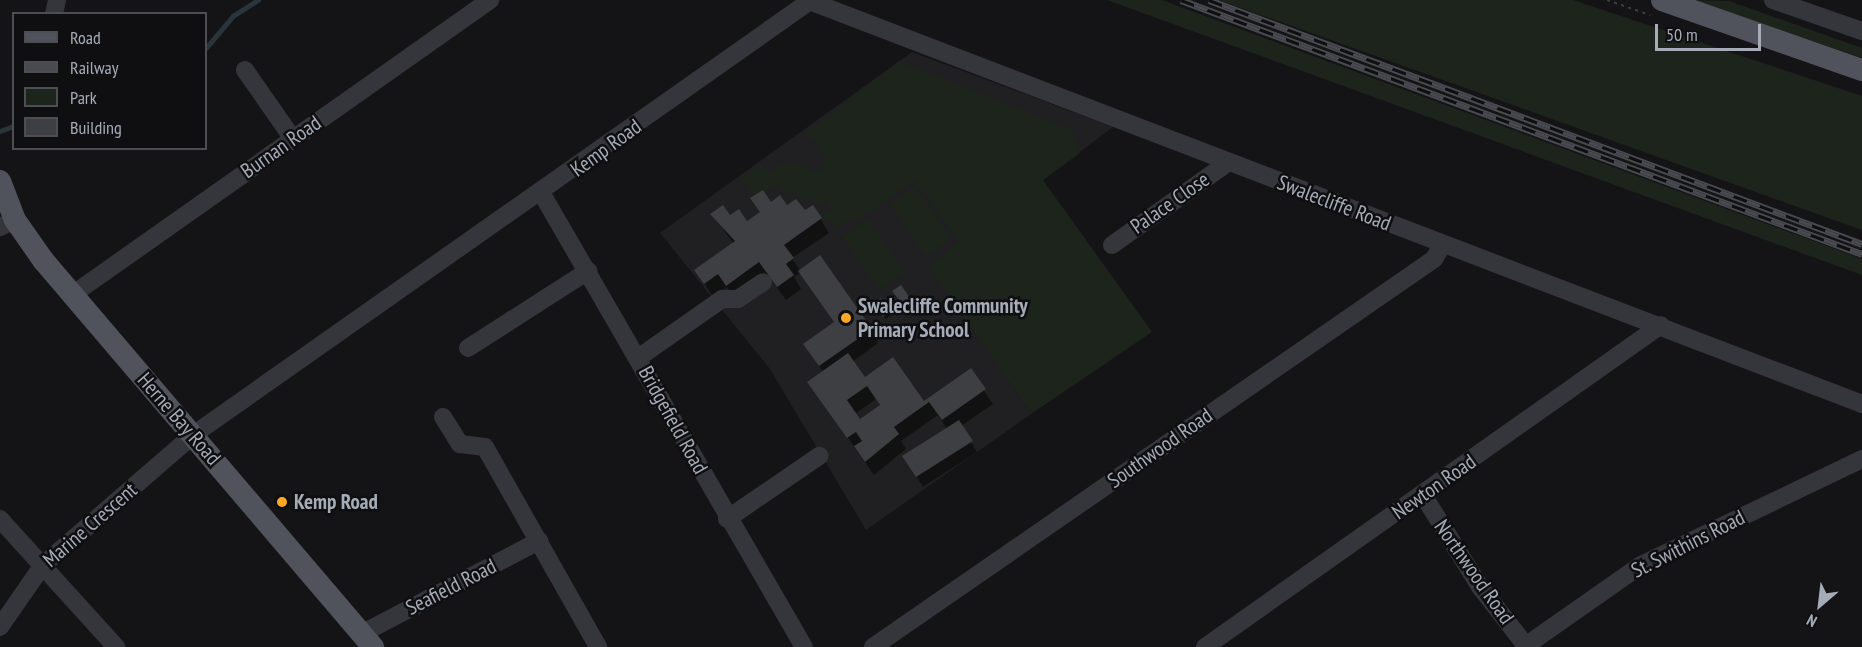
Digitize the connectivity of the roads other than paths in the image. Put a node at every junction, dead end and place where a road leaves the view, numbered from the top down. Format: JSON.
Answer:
{"nodes":[{"id":1,"x":490,"y":0,"type":"edge"},
{"id":2,"x":1662,"y":0,"type":"edge"},
{"id":3,"x":1773,"y":0,"type":"edge"},
{"id":4,"x":809,"y":1,"type":"edge"},
{"id":5,"x":1862,"y":31,"type":"edge"},
{"id":6,"x":245,"y":70,"type":"dead end"},
{"id":7,"x":1862,"y":70,"type":"edge"},
{"id":8,"x":293,"y":139,"type":"junction"},
{"id":9,"x":1229,"y":162,"type":"junction"},
{"id":10,"x":0,"y":181,"type":"edge"},
{"id":11,"x":542,"y":194,"type":"junction"},
{"id":12,"x":8,"y":224,"type":"edge"},
{"id":13,"x":1443,"y":244,"type":"junction"},
{"id":14,"x":1112,"y":245,"type":"dead end"},
{"id":15,"x":588,"y":271,"type":"junction"},
{"id":16,"x":763,"y":282,"type":"dead end"},
{"id":17,"x":72,"y":295,"type":"junction"},
{"id":18,"x":1661,"y":325,"type":"junction"},
{"id":19,"x":468,"y":348,"type":"dead end"},
{"id":20,"x":638,"y":358,"type":"junction"},
{"id":21,"x":1862,"y":404,"type":"edge"},
{"id":22,"x":443,"y":417,"type":"dead end"},
{"id":23,"x":193,"y":435,"type":"junction"},
{"id":24,"x":819,"y":456,"type":"dead end"},
{"id":25,"x":1862,"y":459,"type":"edge"},
{"id":26,"x":1423,"y":495,"type":"junction"},
{"id":27,"x":0,"y":519,"type":"edge"},
{"id":28,"x":727,"y":519,"type":"junction"},
{"id":29,"x":539,"y":542,"type":"junction"},
{"id":30,"x":42,"y":565,"type":"junction"},
{"id":31,"x":0,"y":627,"type":"edge"},
{"id":32,"x":368,"y":640,"type":"edge"},
{"id":33,"x":1526,"y":646,"type":"edge"},
{"id":34,"x":116,"y":647,"type":"edge"},
{"id":35,"x":598,"y":647,"type":"edge"},
{"id":36,"x":804,"y":647,"type":"edge"},
{"id":37,"x":873,"y":647,"type":"edge"},
{"id":38,"x":1205,"y":647,"type":"edge"}],
"edges":[{"from":1,"to":8,"type":"street","name":"Burnan Road"},
{"from":2,"to":7,"type":"main road"},
{"from":3,"to":5,"type":"street"},
{"from":4,"to":9,"type":"street","name":"Swalecliffe Road"},
{"from":4,"to":11,"type":"street","name":"Kemp Road"},
{"from":6,"to":8,"type":"street"},
{"from":8,"to":17,"type":"street","name":"Burnan Road"},
{"from":9,"to":13,"type":"street","name":"Swalecliffe Road"},
{"from":9,"to":14,"type":"street","name":"Palace Close"},
{"from":10,"to":12,"type":"main road","name":"Herne Bay Road"},
{"from":11,"to":15,"type":"street","name":"Bridgefield Road"},
{"from":11,"to":23,"type":"street","name":"Kemp Road"},
{"from":12,"to":17,"type":"main road","name":"Herne Bay Road"},
{"from":13,"to":18,"type":"street","name":"Swalecliffe Road"},
{"from":13,"to":37,"type":"street","name":"Southwood Road"},
{"from":15,"to":19,"type":"street"},
{"from":15,"to":20,"type":"street","name":"Bridgefield Road"},
{"from":16,"to":20,"type":"street"},
{"from":17,"to":23,"type":"main road","name":"Herne Bay Road"},
{"from":18,"to":21,"type":"street","name":"Swalecliffe Road"},
{"from":18,"to":26,"type":"street","name":"Newton Road"},
{"from":20,"to":28,"type":"street","name":"Bridgefield Road"},
{"from":22,"to":29,"type":"street"},
{"from":23,"to":30,"type":"street","name":"Marine Crescent"},
{"from":23,"to":32,"type":"main road","name":"Herne Bay Road"},
{"from":24,"to":28,"type":"street"},
{"from":25,"to":33,"type":"street","name":"St. Swithins Road"},
{"from":26,"to":33,"type":"street","name":"Northwood Road"},
{"from":26,"to":38,"type":"street","name":"Newton Road"},
{"from":27,"to":30,"type":"street"},
{"from":28,"to":36,"type":"street","name":"Bridgefield Road"},
{"from":29,"to":32,"type":"street","name":"Seafield Road"},
{"from":29,"to":35,"type":"street"},
{"from":30,"to":31,"type":"street","name":"Marine Crescent"},
{"from":30,"to":34,"type":"street"}]}
